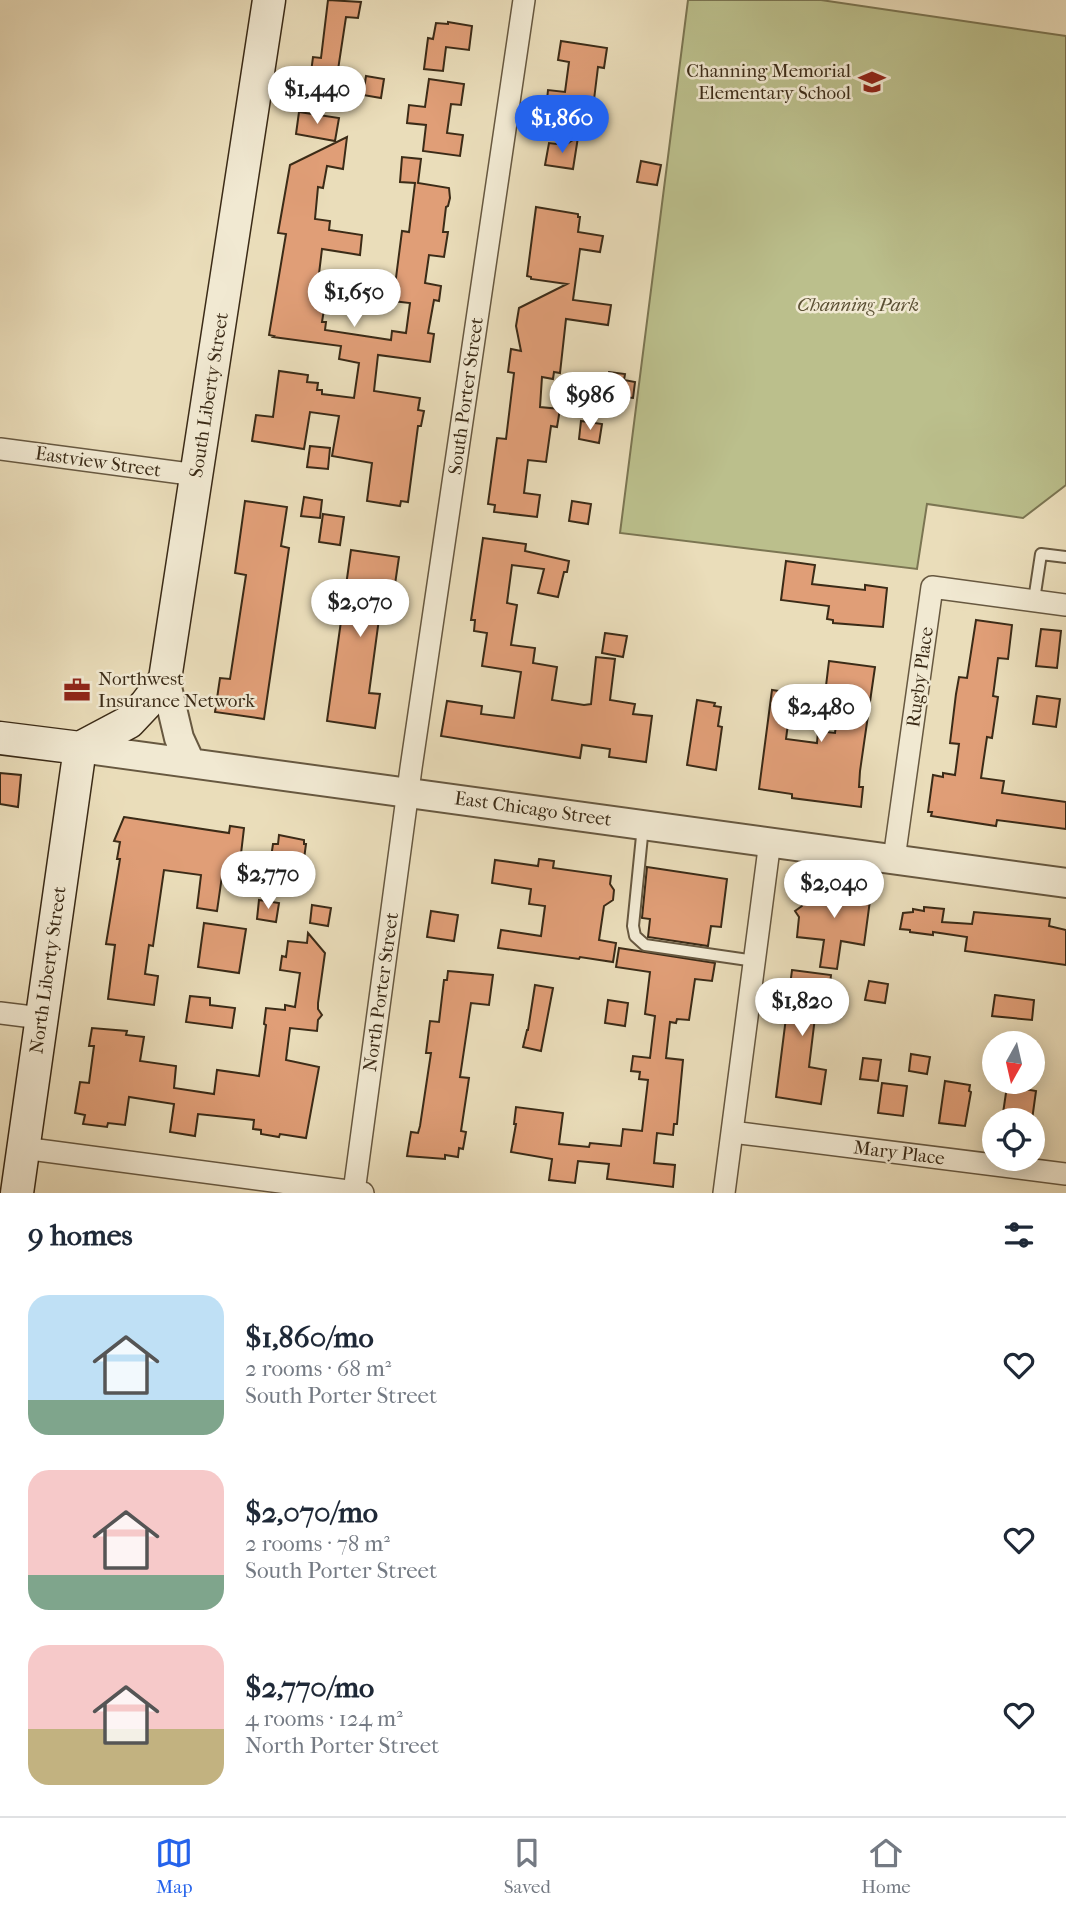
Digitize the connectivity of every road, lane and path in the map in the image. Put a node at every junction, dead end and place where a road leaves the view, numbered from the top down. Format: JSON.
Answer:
{"nodes":[{"id":1,"x":269,"y":0,"type":"edge"},
{"id":2,"x":524,"y":0,"type":"edge"},
{"id":3,"x":0,"y":449,"type":"edge"},
{"id":4,"x":197,"y":475,"type":"junction"},
{"id":5,"x":1066,"y":557,"type":"edge"},
{"id":6,"x":1034,"y":600,"type":"junction"},
{"id":7,"x":1066,"y":605,"type":"edge"},
{"id":8,"x":165,"y":679,"type":"junction"},
{"id":9,"x":0,"y":738,"type":"edge"},
{"id":10,"x":80,"y":748,"type":"junction"},
{"id":11,"x":190,"y":762,"type":"junction"},
{"id":12,"x":408,"y":792,"type":"junction"},
{"id":13,"x":643,"y":824,"type":"junction"},
{"id":14,"x":770,"y":841,"type":"junction"},
{"id":15,"x":894,"y":859,"type":"junction"},
{"id":16,"x":1066,"y":883,"type":"edge"},
{"id":17,"x":755,"y":961,"type":"junction"},
{"id":18,"x":0,"y":1013,"type":"edge"},
{"id":19,"x":41,"y":1018,"type":"junction"},
{"id":20,"x":732,"y":1132,"type":"junction"},
{"id":21,"x":23,"y":1148,"type":"junction"},
{"id":22,"x":1066,"y":1174,"type":"edge"},
{"id":23,"x":358,"y":1192,"type":"edge"},
{"id":24,"x":17,"y":1193,"type":"edge"},
{"id":25,"x":724,"y":1193,"type":"edge"}],
"edges":[{"from":1,"to":4,"type":"main road","name":"South Liberty Street"},
{"from":2,"to":12,"type":"street","name":"South Porter Street"},
{"from":3,"to":4,"type":"street","name":"Eastview Street"},
{"from":4,"to":8,"type":"main road","name":"South Liberty Street"},
{"from":5,"to":6,"type":"lane"},
{"from":6,"to":7,"type":"street"},
{"from":6,"to":15,"type":"street","name":"Rugby Place"},
{"from":8,"to":10,"type":"main road"},
{"from":8,"to":11,"type":"street"},
{"from":9,"to":10,"type":"main road","name":"East Chicago Street"},
{"from":10,"to":11,"type":"street","name":"East Chicago Street"},
{"from":10,"to":19,"type":"main road","name":"North Liberty Street"},
{"from":11,"to":12,"type":"street","name":"East Chicago Street"},
{"from":12,"to":13,"type":"street","name":"East Chicago Street"},
{"from":12,"to":23,"type":"street","name":"North Porter Street"},
{"from":13,"to":14,"type":"street","name":"East Chicago Street"},
{"from":13,"to":17,"type":"lane"},
{"from":14,"to":15,"type":"street","name":"East Chicago Street"},
{"from":14,"to":17,"type":"street"},
{"from":15,"to":16,"type":"street","name":"East Chicago Street"},
{"from":17,"to":20,"type":"street"},
{"from":18,"to":19,"type":"street"},
{"from":19,"to":21,"type":"main road","name":"North Liberty Street"},
{"from":20,"to":22,"type":"street","name":"Mary Place"},
{"from":20,"to":25,"type":"street"},
{"from":21,"to":23,"type":"street"},
{"from":21,"to":24,"type":"main road","name":"North Liberty Street"}]}
